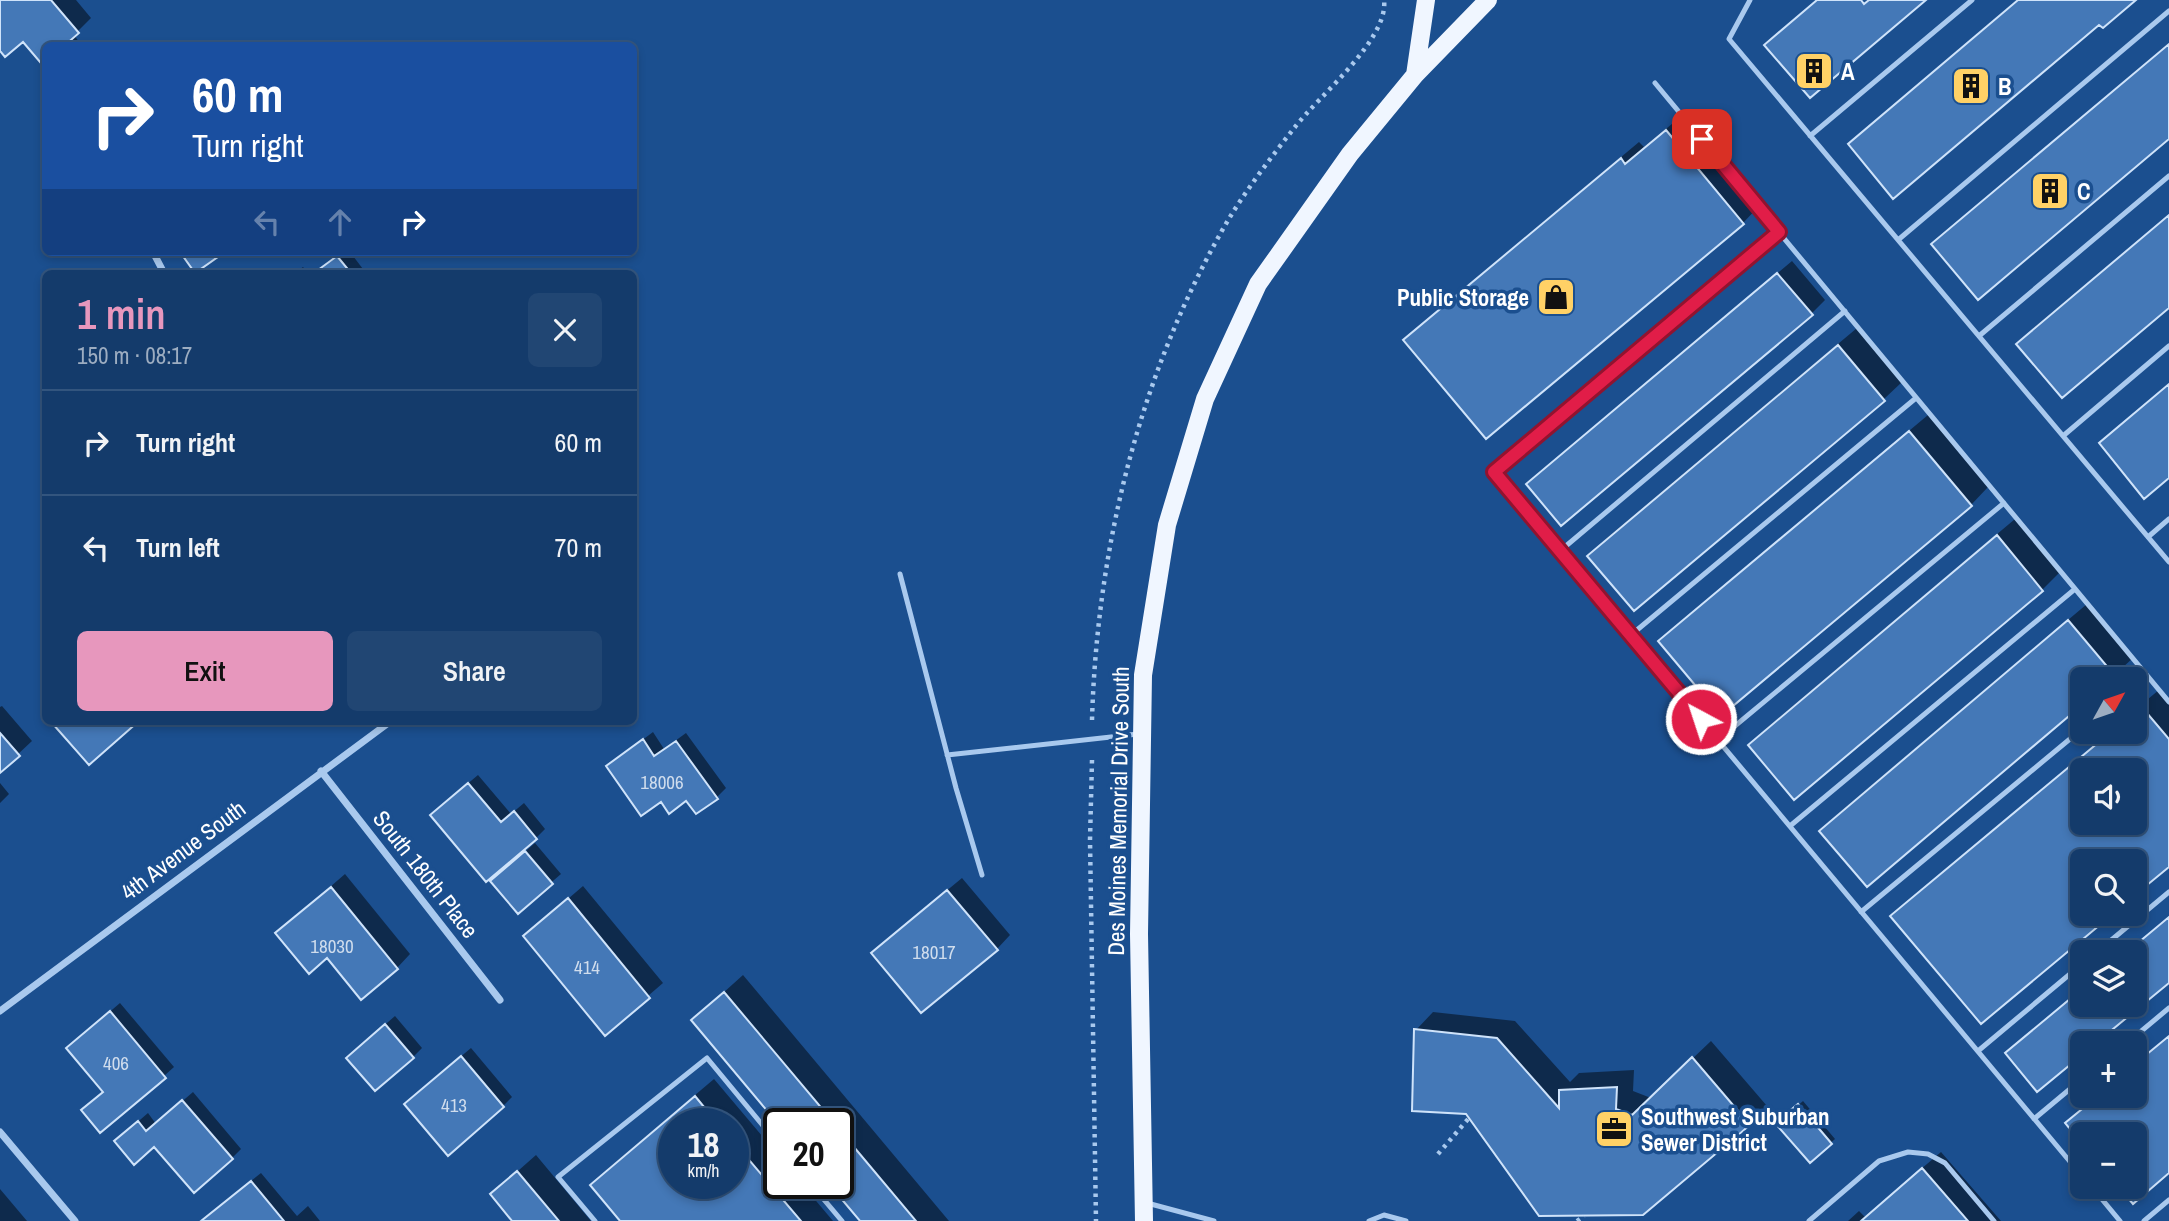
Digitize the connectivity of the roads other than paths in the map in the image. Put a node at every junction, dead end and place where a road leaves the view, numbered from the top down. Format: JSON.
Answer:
{"nodes":[{"id":1,"x":1426,"y":0,"type":"edge"},
{"id":2,"x":1488,"y":0,"type":"edge"},
{"id":3,"x":1750,"y":0,"type":"edge"},
{"id":4,"x":1972,"y":0,"type":"edge"},
{"id":5,"x":2169,"y":11,"type":"edge"},
{"id":6,"x":1415,"y":75,"type":"junction"},
{"id":7,"x":1655,"y":83,"type":"dead end"},
{"id":8,"x":1810,"y":136,"type":"junction"},
{"id":9,"x":2169,"y":176,"type":"edge"},
{"id":10,"x":1779,"y":232,"type":"junction"},
{"id":11,"x":1898,"y":240,"type":"junction"},
{"id":12,"x":1845,"y":312,"type":"junction"},
{"id":13,"x":1979,"y":336,"type":"junction"},
{"id":14,"x":2169,"y":346,"type":"edge"},
{"id":15,"x":1916,"y":398,"type":"junction"},
{"id":16,"x":2063,"y":436,"type":"junction"},
{"id":17,"x":2004,"y":503,"type":"junction"},
{"id":18,"x":2169,"y":519,"type":"edge"},
{"id":19,"x":2148,"y":537,"type":"junction"},
{"id":20,"x":1560,"y":551,"type":"junction"},
{"id":21,"x":2169,"y":562,"type":"edge"},
{"id":22,"x":900,"y":574,"type":"dead end"},
{"id":23,"x":2075,"y":589,"type":"junction"},
{"id":24,"x":1631,"y":635,"type":"junction"},
{"id":25,"x":2140,"y":667,"type":"edge"},
{"id":26,"x":2147,"y":676,"type":"edge"},
{"id":27,"x":2169,"y":702,"type":"edge"},
{"id":28,"x":384,"y":725,"type":"edge"},
{"id":29,"x":1141,"y":734,"type":"junction"},
{"id":30,"x":2070,"y":739,"type":"edge"},
{"id":31,"x":1718,"y":740,"type":"junction"},
{"id":32,"x":947,"y":755,"type":"junction"},
{"id":33,"x":321,"y":771,"type":"junction"},
{"id":34,"x":1790,"y":826,"type":"junction"},
{"id":35,"x":982,"y":875,"type":"dead end"},
{"id":36,"x":2169,"y":892,"type":"edge"},
{"id":37,"x":1861,"y":912,"type":"junction"},
{"id":38,"x":2111,"y":940,"type":"edge"},
{"id":39,"x":2070,"y":974,"type":"edge"},
{"id":40,"x":500,"y":1000,"type":"dead end"},
{"id":41,"x":2169,"y":1008,"type":"edge"},
{"id":42,"x":0,"y":1011,"type":"edge"},
{"id":43,"x":2141,"y":1031,"type":"edge"},
{"id":44,"x":1978,"y":1051,"type":"junction"},
{"id":45,"x":2070,"y":1089,"type":"edge"},
{"id":46,"x":2034,"y":1119,"type":"junction"},
{"id":47,"x":763,"y":1126,"type":"edge"},
{"id":48,"x":0,"y":1132,"type":"edge"},
{"id":49,"x":2070,"y":1162,"type":"edge"},
{"id":50,"x":823,"y":1199,"type":"edge"},
{"id":51,"x":2102,"y":1199,"type":"edge"},
{"id":52,"x":2169,"y":1200,"type":"edge"},
{"id":53,"x":1144,"y":1202,"type":"junction"},
{"id":54,"x":75,"y":1221,"type":"edge"},
{"id":55,"x":595,"y":1221,"type":"edge"},
{"id":56,"x":842,"y":1221,"type":"edge"},
{"id":57,"x":1144,"y":1221,"type":"edge"},
{"id":58,"x":1214,"y":1221,"type":"edge"},
{"id":59,"x":1369,"y":1221,"type":"edge"},
{"id":60,"x":1406,"y":1221,"type":"edge"},
{"id":61,"x":1809,"y":1221,"type":"edge"},
{"id":62,"x":1994,"y":1221,"type":"edge"},
{"id":63,"x":2120,"y":1221,"type":"edge"},
{"id":64,"x":2144,"y":1221,"type":"edge"}],
"edges":[{"from":1,"to":6,"type":"main road"},
{"from":2,"to":6,"type":"main road","name":"Des Moines Memorial Drive South"},
{"from":3,"to":8,"type":"lane"},
{"from":4,"to":8,"type":"lane"},
{"from":5,"to":11,"type":"lane"},
{"from":6,"to":29,"type":"main road","name":"Des Moines Memorial Drive South"},
{"from":7,"to":10,"type":"lane"},
{"from":8,"to":11,"type":"lane"},
{"from":9,"to":13,"type":"lane"},
{"from":10,"to":12,"type":"lane"},
{"from":10,"to":20,"type":"lane"},
{"from":11,"to":13,"type":"lane"},
{"from":12,"to":15,"type":"lane"},
{"from":12,"to":20,"type":"lane"},
{"from":13,"to":16,"type":"lane"},
{"from":14,"to":16,"type":"lane"},
{"from":15,"to":17,"type":"lane"},
{"from":15,"to":24,"type":"lane"},
{"from":16,"to":19,"type":"lane"},
{"from":17,"to":23,"type":"lane"},
{"from":17,"to":31,"type":"lane"},
{"from":18,"to":19,"type":"lane"},
{"from":19,"to":21,"type":"lane"},
{"from":20,"to":24,"type":"lane"},
{"from":22,"to":32,"type":"lane"},
{"from":23,"to":25,"type":"lane"},
{"from":23,"to":34,"type":"lane"},
{"from":24,"to":31,"type":"lane"},
{"from":26,"to":27,"type":"lane"},
{"from":28,"to":33,"type":"street","name":"4th Avenue South"},
{"from":29,"to":32,"type":"lane"},
{"from":29,"to":53,"type":"main road","name":"Des Moines Memorial Drive South"},
{"from":30,"to":37,"type":"lane"},
{"from":31,"to":34,"type":"lane"},
{"from":32,"to":35,"type":"lane"},
{"from":33,"to":40,"type":"street","name":"South 180th Place"},
{"from":33,"to":42,"type":"street","name":"4th Avenue South"},
{"from":34,"to":37,"type":"lane"},
{"from":36,"to":38,"type":"lane"},
{"from":37,"to":44,"type":"lane"},
{"from":39,"to":44,"type":"lane"},
{"from":41,"to":43,"type":"lane"},
{"from":44,"to":46,"type":"lane"},
{"from":45,"to":46,"type":"lane"},
{"from":46,"to":49,"type":"lane"},
{"from":47,"to":55,"type":"lane"},
{"from":48,"to":54,"type":"street"},
{"from":50,"to":56,"type":"lane"},
{"from":51,"to":63,"type":"lane"},
{"from":52,"to":64,"type":"lane"},
{"from":53,"to":57,"type":"main road","name":"Des Moines Memorial Drive South"},
{"from":53,"to":58,"type":"lane"},
{"from":59,"to":60,"type":"lane"},
{"from":61,"to":62,"type":"lane"}]}
